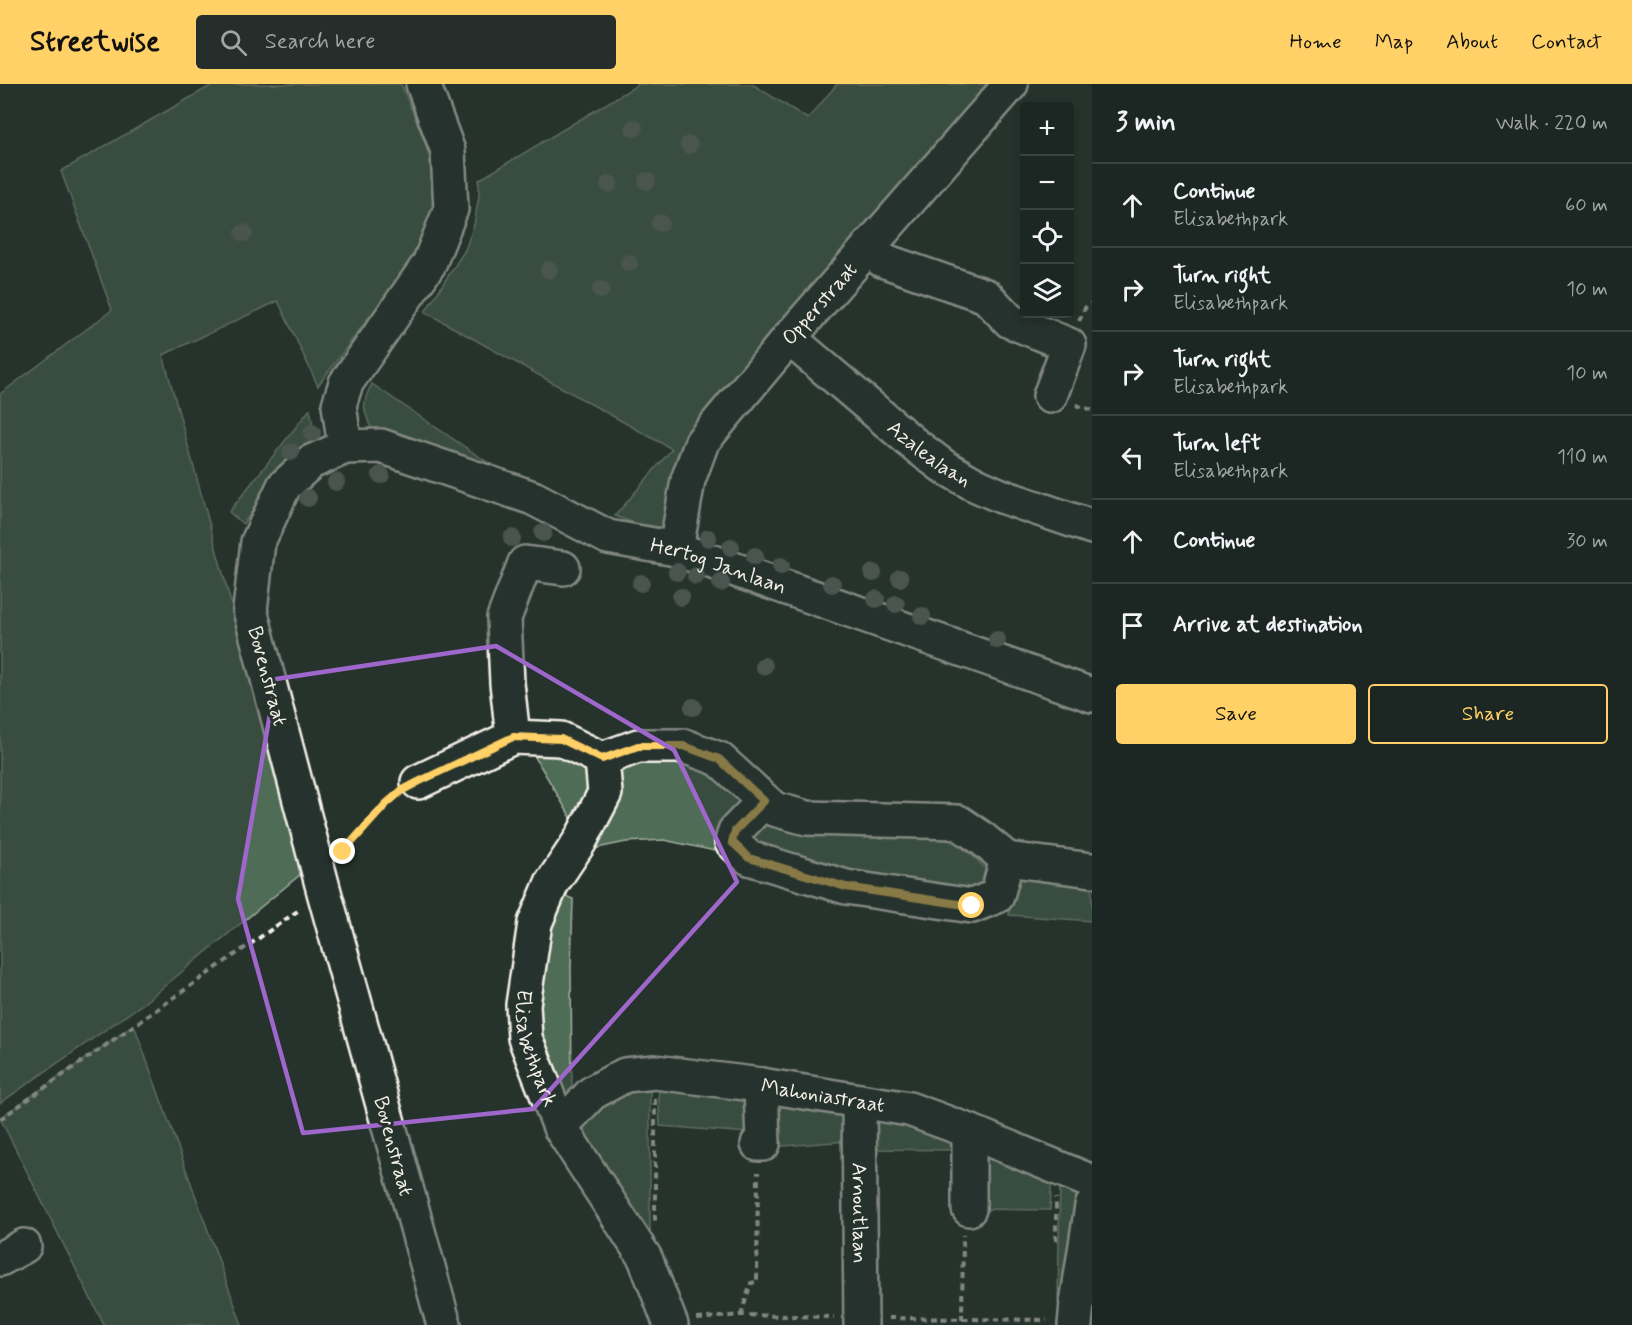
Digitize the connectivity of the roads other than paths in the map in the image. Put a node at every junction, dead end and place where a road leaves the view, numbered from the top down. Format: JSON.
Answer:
{"nodes":[{"id":1,"x":423,"y":84,"type":"edge"},
{"id":2,"x":1011,"y":84,"type":"edge"},
{"id":3,"x":868,"y":247,"type":"junction"},
{"id":4,"x":789,"y":338,"type":"junction"},
{"id":5,"x":1050,"y":396,"type":"dead end"},
{"id":6,"x":345,"y":447,"type":"junction"},
{"id":7,"x":1092,"y":527,"type":"edge"},
{"id":8,"x":676,"y":549,"type":"junction"},
{"id":9,"x":563,"y":568,"type":"dead end"},
{"id":10,"x":1092,"y":695,"type":"edge"},
{"id":11,"x":513,"y":737,"type":"junction"},
{"id":12,"x":602,"y":759,"type":"junction"},
{"id":13,"x":418,"y":782,"type":"road end"},
{"id":14,"x":764,"y":801,"type":"junction"},
{"id":15,"x":1007,"y":860,"type":"junction"},
{"id":16,"x":1092,"y":870,"type":"edge"},
{"id":17,"x":761,"y":1085,"type":"junction"},
{"id":18,"x":859,"y":1101,"type":"junction"},
{"id":19,"x":560,"y":1127,"type":"junction"},
{"id":20,"x":969,"y":1131,"type":"junction"},
{"id":21,"x":758,"y":1144,"type":"road end"},
{"id":22,"x":1092,"y":1182,"type":"edge"},
{"id":23,"x":1092,"y":1206,"type":"edge"},
{"id":24,"x":969,"y":1209,"type":"road end"},
{"id":25,"x":444,"y":1325,"type":"edge"},
{"id":26,"x":671,"y":1325,"type":"edge"},
{"id":27,"x":861,"y":1325,"type":"edge"},
{"id":28,"x":1075,"y":1325,"type":"edge"}],
"edges":[{"from":1,"to":6,"type":"street"},
{"from":2,"to":3,"type":"street","name":"Opperstraat"},
{"from":3,"to":4,"type":"street","name":"Opperstraat"},
{"from":3,"to":5,"type":"street"},
{"from":4,"to":7,"type":"street","name":"Azalealaan"},
{"from":4,"to":8,"type":"street","name":"Opperstraat"},
{"from":6,"to":8,"type":"street","name":"Hertog Janlaan"},
{"from":6,"to":25,"type":"street","name":"Bovenstraat"},
{"from":8,"to":10,"type":"street","name":"Hertog Janlaan"},
{"from":9,"to":11,"type":"street"},
{"from":11,"to":12,"type":"street"},
{"from":11,"to":13,"type":"street"},
{"from":12,"to":14,"type":"street"},
{"from":12,"to":19,"type":"street","name":"Elisabethpark"},
{"from":14,"to":15,"type":"street"},
{"from":14,"to":15,"type":"street"},
{"from":15,"to":16,"type":"street"},
{"from":17,"to":18,"type":"street","name":"Mahoniastraat"},
{"from":17,"to":19,"type":"street","name":"Mahoniastraat"},
{"from":17,"to":21,"type":"street"},
{"from":18,"to":20,"type":"street","name":"Mahoniastraat"},
{"from":18,"to":27,"type":"street","name":"Arnoutlaan"},
{"from":19,"to":26,"type":"street","name":"Elisabethpark"},
{"from":20,"to":22,"type":"street","name":"Mahoniastraat"},
{"from":20,"to":24,"type":"street"},
{"from":23,"to":28,"type":"street"}]}
